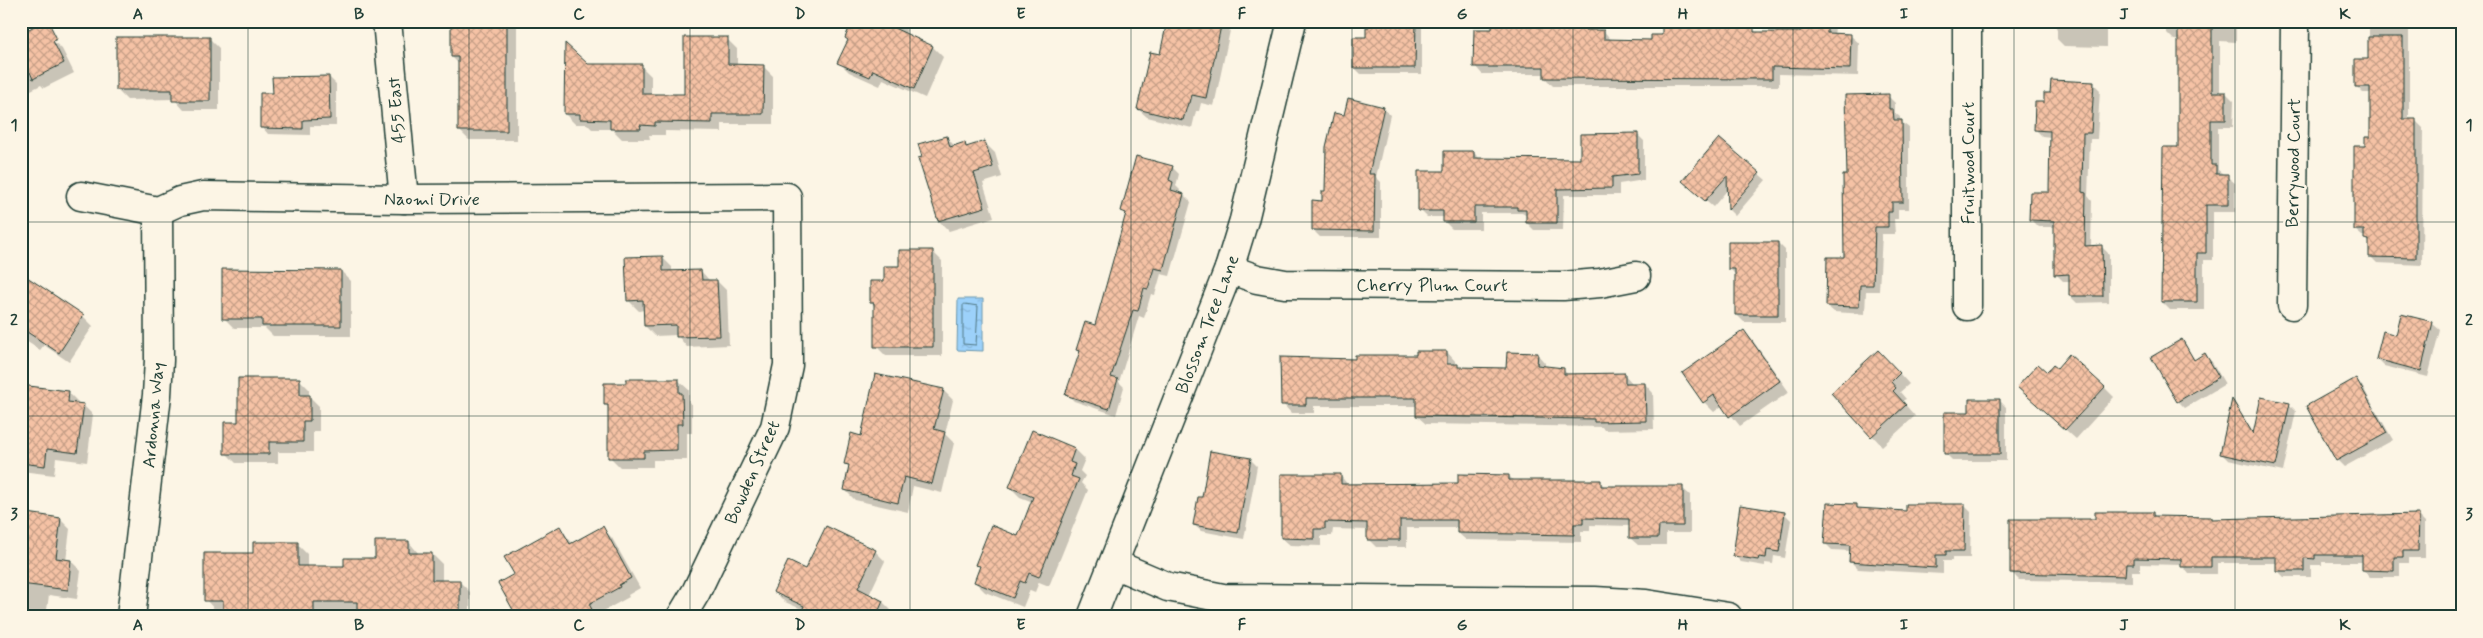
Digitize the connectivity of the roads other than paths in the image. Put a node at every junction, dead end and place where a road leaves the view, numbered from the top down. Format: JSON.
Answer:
{"nodes":[{"id":1,"x":387,"y":21,"type":"edge"},
{"id":2,"x":1292,"y":21,"type":"edge"},
{"id":3,"x":1968,"y":21,"type":"edge"},
{"id":4,"x":2295,"y":21,"type":"edge"},
{"id":5,"x":82,"y":196,"type":"dead end"},
{"id":6,"x":787,"y":197,"type":"joint"},
{"id":7,"x":404,"y":199,"type":"junction"},
{"id":8,"x":158,"y":211,"type":"junction"},
{"id":9,"x":1229,"y":269,"type":"junction"},
{"id":10,"x":1636,"y":276,"type":"dead end"},
{"id":11,"x":2292,"y":305,"type":"dead end"},
{"id":12,"x":1967,"y":306,"type":"dead end"},
{"id":13,"x":1114,"y":564,"type":"junction"},
{"id":14,"x":131,"y":617,"type":"edge"},
{"id":15,"x":681,"y":617,"type":"edge"},
{"id":16,"x":1092,"y":617,"type":"edge"},
{"id":17,"x":1728,"y":617,"type":"edge"}],
"edges":[{"from":1,"to":7,"type":"street","name":"455 East"},
{"from":2,"to":9,"type":"street","name":"Blossom Tree Lane"},
{"from":3,"to":12,"type":"street","name":"Fruitwood Court"},
{"from":4,"to":11,"type":"street","name":"Berrywood Court"},
{"from":5,"to":8,"type":"street"},
{"from":6,"to":7,"type":"street","name":"Naomi Drive"},
{"from":6,"to":15,"type":"street","name":"Bowden Street"},
{"from":7,"to":8,"type":"street","name":"Naomi Drive"},
{"from":8,"to":14,"type":"street","name":"Ardonna Way"},
{"from":9,"to":10,"type":"street","name":"Cherry Plum Court"},
{"from":9,"to":13,"type":"street","name":"Blossom Tree Lane"},
{"from":13,"to":16,"type":"street","name":"Blossom Tree Lane"},
{"from":13,"to":17,"type":"street"}]}
